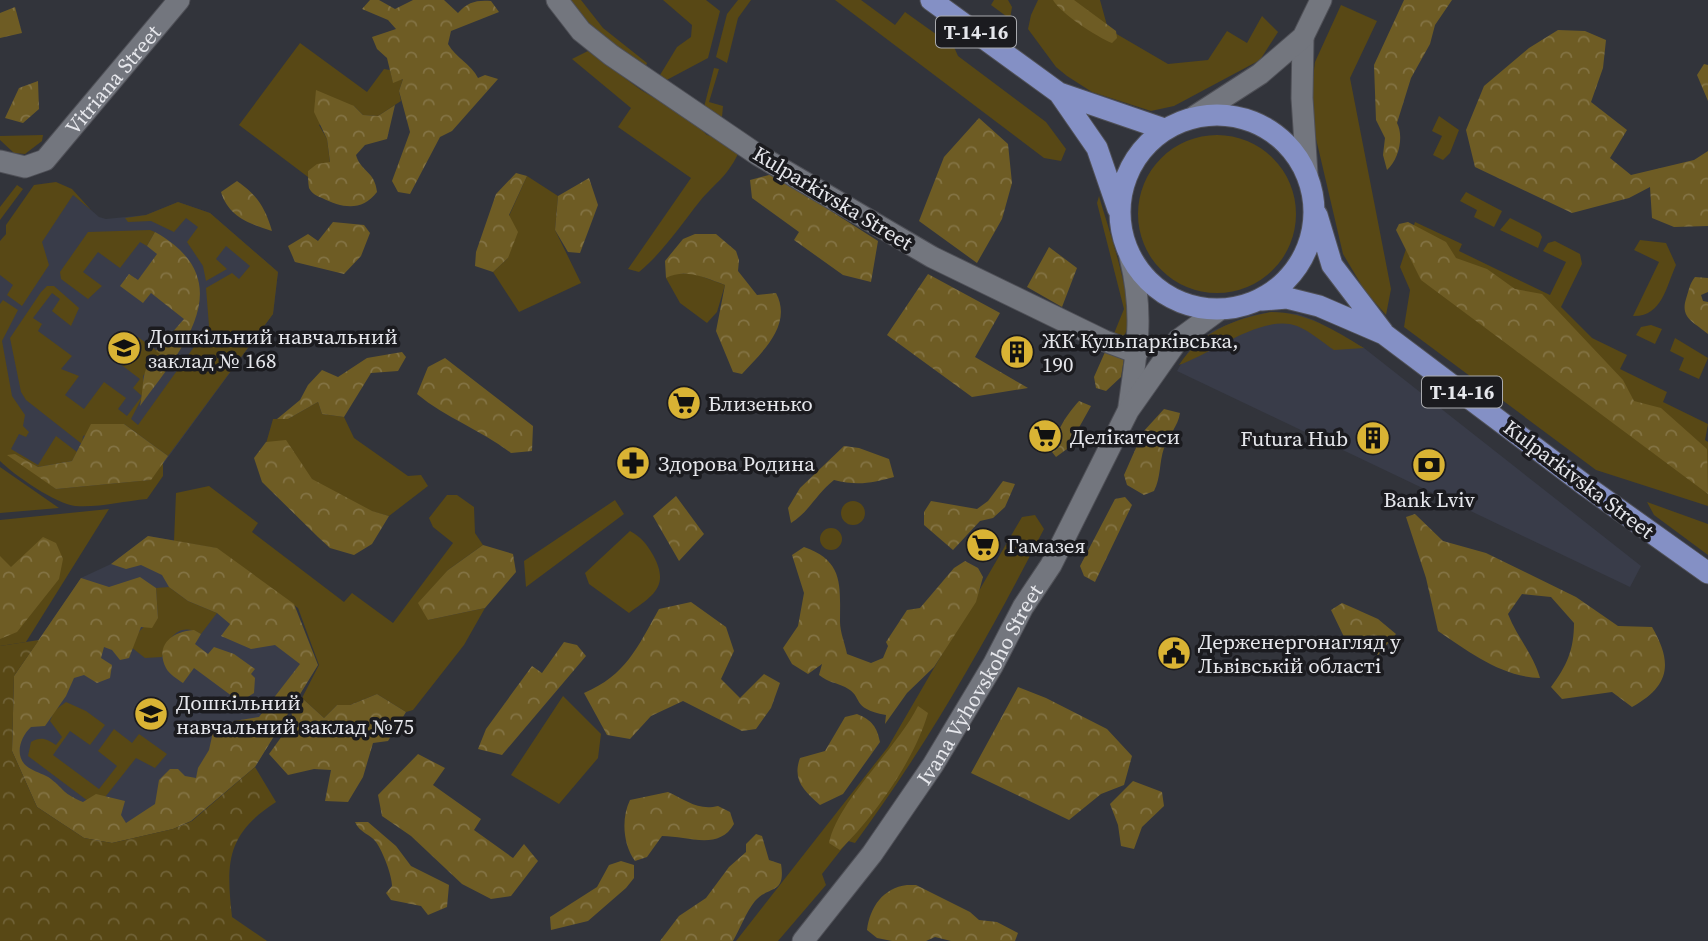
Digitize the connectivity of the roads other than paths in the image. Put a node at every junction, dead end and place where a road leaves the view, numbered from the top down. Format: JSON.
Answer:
{"nodes":[{"id":1,"x":179,"y":0,"type":"edge"},
{"id":2,"x":557,"y":0,"type":"edge"},
{"id":3,"x":932,"y":0,"type":"edge"},
{"id":4,"x":1321,"y":0,"type":"edge"},
{"id":5,"x":1303,"y":37,"type":"junction"},
{"id":6,"x":1059,"y":93,"type":"junction"},
{"id":7,"x":1195,"y":116,"type":"junction"},
{"id":8,"x":1164,"y":129,"type":"junction"},
{"id":9,"x":0,"y":161,"type":"edge"},
{"id":10,"x":1307,"y":174,"type":"junction"},
{"id":11,"x":1315,"y":208,"type":"junction"},
{"id":12,"x":1119,"y":214,"type":"junction"},
{"id":13,"x":1130,"y":257,"type":"junction"},
{"id":14,"x":1260,"y":300,"type":"junction"},
{"id":15,"x":1219,"y":310,"type":"junction"},
{"id":16,"x":1384,"y":334,"type":"junction"},
{"id":17,"x":1137,"y":353,"type":"junction"},
{"id":18,"x":1128,"y":411,"type":"junction"},
{"id":19,"x":1708,"y":573,"type":"edge"},
{"id":20,"x":803,"y":941,"type":"edge"}],
"edges":[{"from":1,"to":9,"type":"main road","name":"Vitriana Street"},
{"from":2,"to":17,"type":"main road","name":"Kulparkivska Street"},
{"from":3,"to":6,"type":"main road","number":"Т-14-16"},
{"from":4,"to":5,"type":"main road"},
{"from":5,"to":7,"type":"main road"},
{"from":5,"to":10,"type":"main road"},
{"from":6,"to":8,"type":"main road","number":"Т-14-16"},
{"from":6,"to":12,"type":"main road","number":"Т-14-16"},
{"from":7,"to":8,"type":"main road","number":"Т-14-16"},
{"from":7,"to":10,"type":"main road","number":"Т-14-16"},
{"from":8,"to":12,"type":"main road"},
{"from":10,"to":11,"type":"main road","number":"Т-14-16"},
{"from":11,"to":14,"type":"main road"},
{"from":11,"to":16,"type":"main road","name":"Kulparkivska Street","number":"Т-14-16"},
{"from":12,"to":13,"type":"main road","number":"Т-14-16"},
{"from":13,"to":15,"type":"main road","number":"Т-14-16"},
{"from":13,"to":17,"type":"main road","name":"Ivana Vyhovskoho Street"},
{"from":14,"to":15,"type":"main road","number":"Т-14-16"},
{"from":14,"to":16,"type":"main road","name":"Kulparkivska Street","number":"Т-14-16"},
{"from":15,"to":18,"type":"main road","name":"Ivana Vyhovskoho Street"},
{"from":16,"to":19,"type":"main road","name":"Kulparkivska Street","number":"Т-14-16"},
{"from":17,"to":18,"type":"main road","name":"Ivana Vyhovskoho Street"},
{"from":18,"to":20,"type":"main road","name":"Ivana Vyhovskoho Street"}]}
